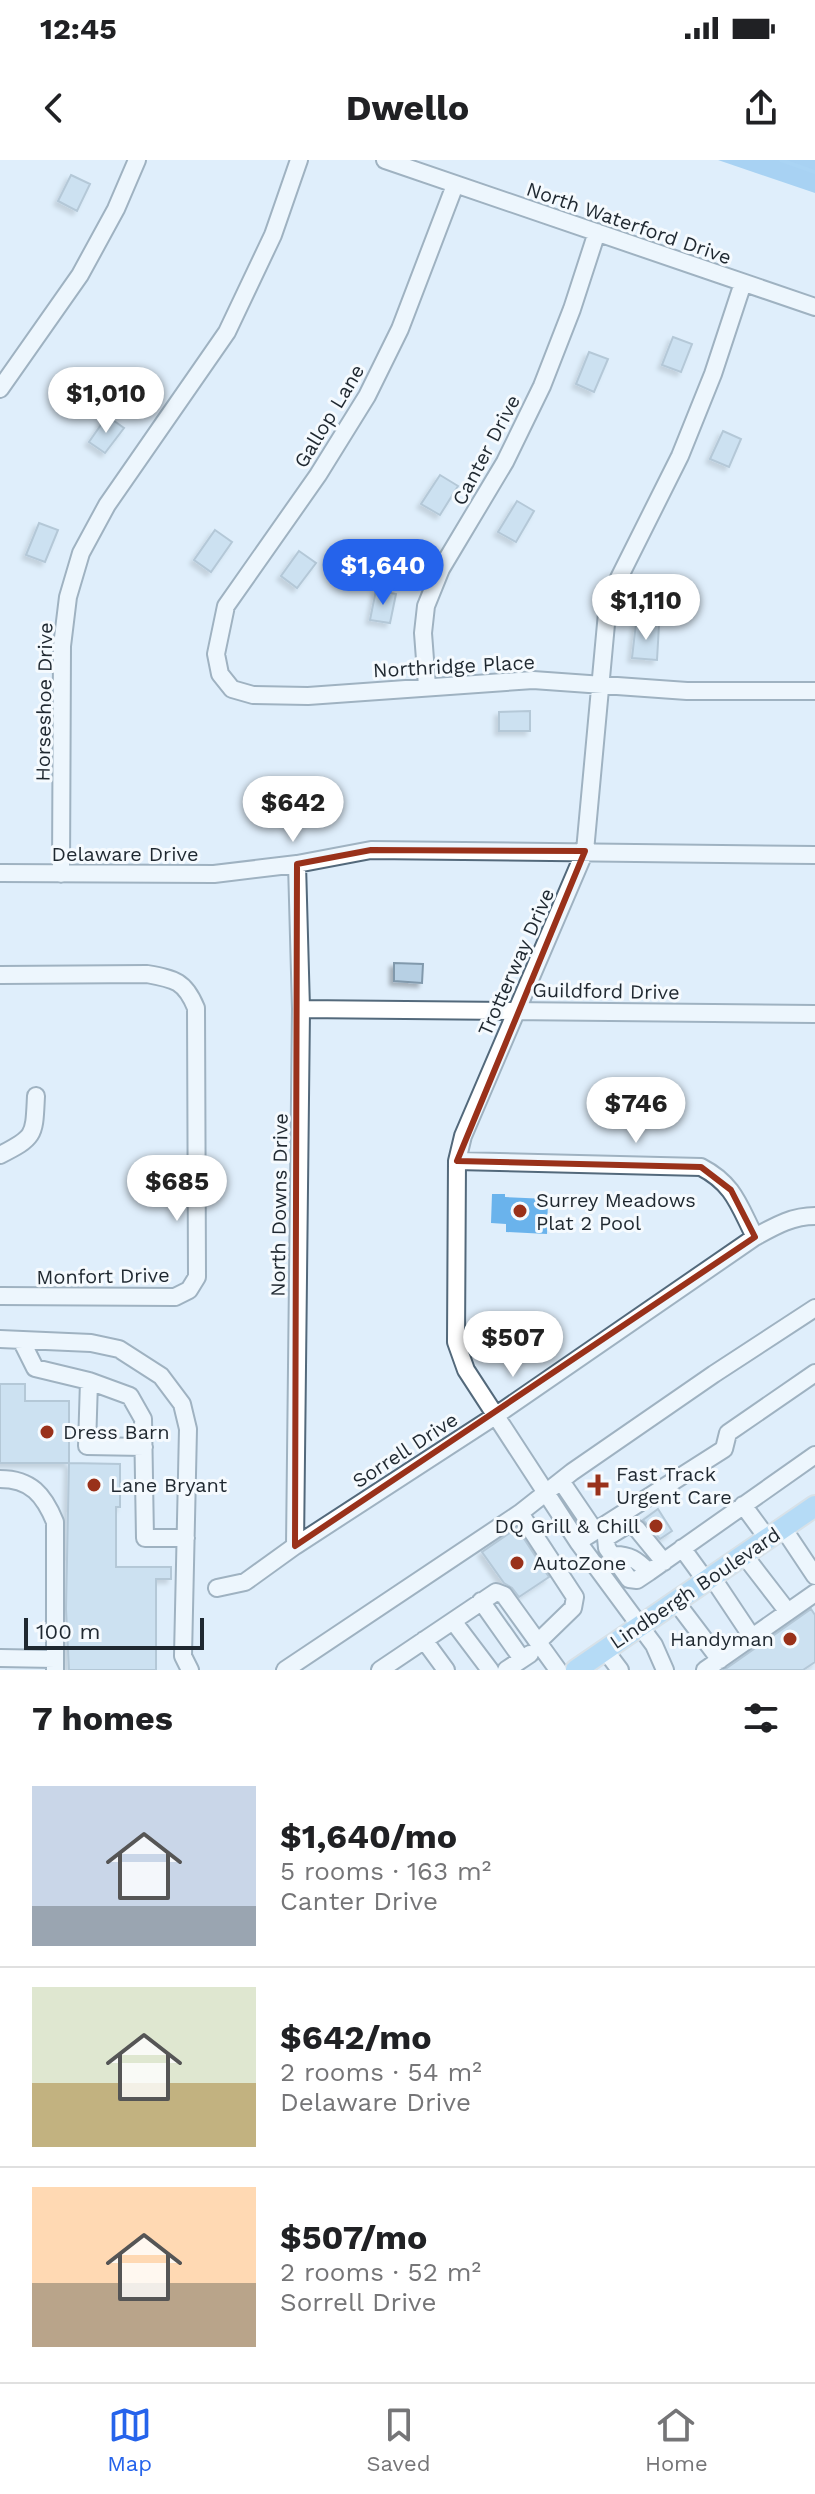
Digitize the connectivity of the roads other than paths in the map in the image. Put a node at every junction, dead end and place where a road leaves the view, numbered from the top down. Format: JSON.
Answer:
{"nodes":[{"id":1,"x":137,"y":160,"type":"edge"},
{"id":2,"x":299,"y":160,"type":"edge"},
{"id":3,"x":385,"y":160,"type":"edge"},
{"id":4,"x":455,"y":185,"type":"junction"},
{"id":5,"x":597,"y":232,"type":"junction"},
{"id":6,"x":743,"y":283,"type":"junction"},
{"id":7,"x":815,"y":307,"type":"edge"},
{"id":8,"x":0,"y":389,"type":"edge"},
{"id":9,"x":216,"y":654,"type":"joint"},
{"id":10,"x":427,"y":686,"type":"junction"},
{"id":11,"x":600,"y":686,"type":"junction"},
{"id":12,"x":815,"y":691,"type":"edge"},
{"id":13,"x":585,"y":851,"type":"junction"},
{"id":14,"x":815,"y":855,"type":"edge"},
{"id":15,"x":297,"y":864,"type":"junction"},
{"id":16,"x":0,"y":873,"type":"edge"},
{"id":17,"x":61,"y":874,"type":"junction"},
{"id":18,"x":0,"y":975,"type":"edge"},
{"id":19,"x":301,"y":1009,"type":"junction"},
{"id":20,"x":516,"y":1010,"type":"junction"},
{"id":21,"x":815,"y":1014,"type":"edge"},
{"id":22,"x":36,"y":1096,"type":"dead end"},
{"id":23,"x":0,"y":1155,"type":"edge"},
{"id":24,"x":457,"y":1161,"type":"junction"},
{"id":25,"x":815,"y":1216,"type":"edge"},
{"id":26,"x":755,"y":1237,"type":"junction"},
{"id":27,"x":0,"y":1296,"type":"edge"},
{"id":28,"x":815,"y":1308,"type":"edge"},
{"id":29,"x":0,"y":1339,"type":"edge"},
{"id":30,"x":21,"y":1340,"type":"junction"},
{"id":31,"x":815,"y":1373,"type":"edge"},
{"id":32,"x":89,"y":1381,"type":"junction"},
{"id":33,"x":495,"y":1416,"type":"junction"},
{"id":34,"x":144,"y":1447,"type":"junction"},
{"id":35,"x":815,"y":1455,"type":"edge"},
{"id":36,"x":0,"y":1479,"type":"edge"},
{"id":37,"x":561,"y":1481,"type":"junction"},
{"id":38,"x":546,"y":1493,"type":"junction"},
{"id":39,"x":743,"y":1505,"type":"junction"},
{"id":40,"x":815,"y":1507,"type":"edge"},
{"id":41,"x":520,"y":1513,"type":"junction"},
{"id":42,"x":595,"y":1531,"type":"junction"},
{"id":43,"x":775,"y":1534,"type":"junction"},
{"id":44,"x":186,"y":1538,"type":"junction"},
{"id":45,"x":624,"y":1539,"type":"dead end"},
{"id":46,"x":578,"y":1542,"type":"junction"},
{"id":47,"x":295,"y":1546,"type":"junction"},
{"id":48,"x":682,"y":1548,"type":"junction"},
{"id":49,"x":744,"y":1555,"type":"junction"},
{"id":50,"x":664,"y":1562,"type":"junction"},
{"id":51,"x":643,"y":1566,"type":"junction"},
{"id":52,"x":815,"y":1576,"type":"edge"},
{"id":53,"x":709,"y":1579,"type":"junction"},
{"id":54,"x":217,"y":1588,"type":"dead end"},
{"id":55,"x":815,"y":1593,"type":"edge"},
{"id":56,"x":481,"y":1601,"type":"junction"},
{"id":57,"x":676,"y":1602,"type":"junction"},
{"id":58,"x":788,"y":1612,"type":"junction"},
{"id":59,"x":453,"y":1621,"type":"junction"},
{"id":60,"x":640,"y":1627,"type":"junction"},
{"id":61,"x":752,"y":1637,"type":"junction"},
{"id":62,"x":424,"y":1640,"type":"junction"},
{"id":63,"x":540,"y":1644,"type":"junction"},
{"id":64,"x":605,"y":1650,"type":"junction"},
{"id":65,"x":0,"y":1658,"type":"edge"},
{"id":66,"x":522,"y":1659,"type":"junction"},
{"id":67,"x":55,"y":1664,"type":"edge"},
{"id":68,"x":403,"y":1664,"type":"edge"},
{"id":69,"x":712,"y":1665,"type":"edge"},
{"id":70,"x":582,"y":1668,"type":"edge"},
{"id":71,"x":190,"y":1670,"type":"edge"},
{"id":72,"x":285,"y":1670,"type":"edge"},
{"id":73,"x":380,"y":1670,"type":"edge"},
{"id":74,"x":446,"y":1670,"type":"edge"},
{"id":75,"x":490,"y":1670,"type":"edge"},
{"id":76,"x":506,"y":1670,"type":"edge"},
{"id":77,"x":558,"y":1670,"type":"edge"},
{"id":78,"x":620,"y":1670,"type":"edge"},
{"id":79,"x":665,"y":1670,"type":"edge"}],
"edges":[{"from":1,"to":8,"type":"street"},
{"from":2,"to":17,"type":"street","name":"Horseshoe Drive"},
{"from":3,"to":4,"type":"street","name":"North Waterford Drive"},
{"from":4,"to":5,"type":"street","name":"North Waterford Drive"},
{"from":4,"to":9,"type":"street","name":"Gallop Lane"},
{"from":5,"to":6,"type":"street","name":"North Waterford Drive"},
{"from":5,"to":10,"type":"street","name":"Canter Drive"},
{"from":6,"to":7,"type":"street","name":"North Waterford Drive"},
{"from":6,"to":11,"type":"street","name":"Trotterway Drive"},
{"from":9,"to":10,"type":"street","name":"Northridge Place"},
{"from":10,"to":11,"type":"street","name":"Northridge Place"},
{"from":11,"to":12,"type":"street","name":"Northridge Place"},
{"from":11,"to":13,"type":"street","name":"Trotterway Drive"},
{"from":13,"to":14,"type":"street","name":"Delaware Drive"},
{"from":13,"to":15,"type":"street","name":"Delaware Drive"},
{"from":13,"to":20,"type":"street","name":"Trotterway Drive"},
{"from":15,"to":17,"type":"street","name":"Delaware Drive"},
{"from":15,"to":19,"type":"street","name":"North Downs Drive"},
{"from":16,"to":17,"type":"street","name":"Delaware Drive"},
{"from":18,"to":27,"type":"street","name":"Monfort Drive"},
{"from":19,"to":20,"type":"street","name":"Guildford Drive"},
{"from":19,"to":47,"type":"street","name":"North Downs Drive"},
{"from":20,"to":21,"type":"street","name":"Guildford Drive"},
{"from":20,"to":24,"type":"street","name":"Trotterway Drive"},
{"from":22,"to":23,"type":"street"},
{"from":24,"to":26,"type":"street"},
{"from":24,"to":33,"type":"street","name":"Trotterway Drive"},
{"from":25,"to":26,"type":"street","name":"Sorrell Drive"},
{"from":26,"to":33,"type":"street","name":"Sorrell Drive"},
{"from":28,"to":37,"type":"street"},
{"from":29,"to":30,"type":"street"},
{"from":30,"to":32,"type":"street"},
{"from":30,"to":44,"type":"street"},
{"from":31,"to":42,"type":"street"},
{"from":32,"to":34,"type":"street"},
{"from":32,"to":34,"type":"street"},
{"from":33,"to":38,"type":"street","name":"Trotterway Drive"},
{"from":33,"to":47,"type":"street","name":"Sorrell Drive"},
{"from":34,"to":44,"type":"street"},
{"from":35,"to":39,"type":"street"},
{"from":36,"to":67,"type":"street"},
{"from":37,"to":38,"type":"street"},
{"from":37,"to":42,"type":"street"},
{"from":38,"to":41,"type":"street"},
{"from":38,"to":46,"type":"street","name":"Trotterway Drive"},
{"from":39,"to":43,"type":"street"},
{"from":39,"to":48,"type":"street"},
{"from":40,"to":43,"type":"main road","name":"Lindbergh Boulevard"},
{"from":41,"to":63,"type":"street"},
{"from":41,"to":72,"type":"street"},
{"from":42,"to":46,"type":"street"},
{"from":43,"to":49,"type":"main road","name":"Lindbergh Boulevard"},
{"from":43,"to":52,"type":"street"},
{"from":44,"to":71,"type":"street"},
{"from":45,"to":51,"type":"street"},
{"from":46,"to":60,"type":"street","name":"Trotterway Drive"},
{"from":47,"to":54,"type":"street","name":"Sorrell Drive"},
{"from":48,"to":50,"type":"street"},
{"from":48,"to":53,"type":"street"},
{"from":49,"to":53,"type":"main road","name":"Lindbergh Boulevard"},
{"from":49,"to":58,"type":"street"},
{"from":50,"to":51,"type":"street"},
{"from":50,"to":51,"type":"street"},
{"from":53,"to":57,"type":"main road","name":"Lindbergh Boulevard"},
{"from":53,"to":61,"type":"street"},
{"from":55,"to":58,"type":"street"},
{"from":56,"to":59,"type":"street"},
{"from":56,"to":63,"type":"street"},
{"from":56,"to":66,"type":"street"},
{"from":57,"to":60,"type":"main road","name":"Lindbergh Boulevard"},
{"from":57,"to":69,"type":"street"},
{"from":58,"to":61,"type":"street"},
{"from":59,"to":62,"type":"street"},
{"from":59,"to":75,"type":"street"},
{"from":60,"to":64,"type":"main road","name":"Lindbergh Boulevard"},
{"from":60,"to":79,"type":"street","name":"Trotterway Drive"},
{"from":61,"to":69,"type":"street"},
{"from":62,"to":68,"type":"street"},
{"from":62,"to":74,"type":"street"},
{"from":63,"to":66,"type":"street"},
{"from":63,"to":77,"type":"street"},
{"from":64,"to":70,"type":"main road","name":"Lindbergh Boulevard"},
{"from":64,"to":78,"type":"street"},
{"from":65,"to":67,"type":"street"},
{"from":66,"to":76,"type":"street"},
{"from":68,"to":73,"type":"street"}]}
